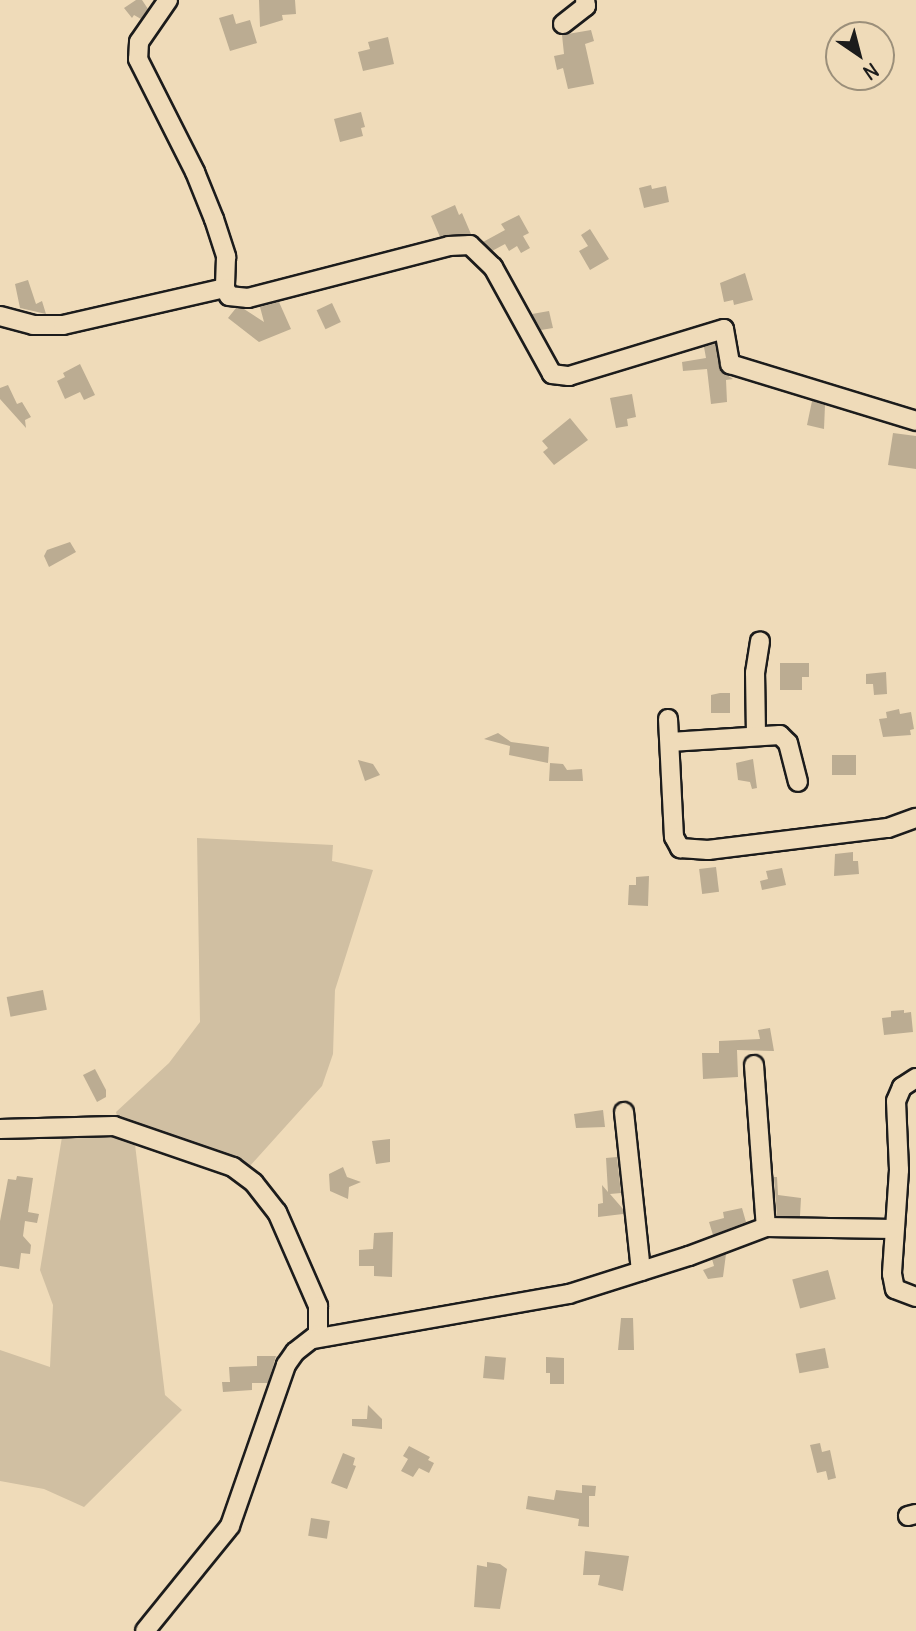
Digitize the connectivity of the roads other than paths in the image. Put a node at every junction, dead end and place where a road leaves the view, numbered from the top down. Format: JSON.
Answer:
{"nodes":[{"id":1,"x":168,"y":0,"type":"edge"},
{"id":2,"x":585,"y":0,"type":"edge"},
{"id":3,"x":564,"y":24,"type":"dead end"},
{"id":4,"x":225,"y":288,"type":"junction"},
{"id":5,"x":0,"y":316,"type":"edge"},
{"id":6,"x":916,"y":421,"type":"edge"},
{"id":7,"x":760,"y":641,"type":"dead end"},
{"id":8,"x":668,"y":719,"type":"dead end"},
{"id":9,"x":756,"y":735,"type":"junction"},
{"id":10,"x":670,"y":742,"type":"junction"},
{"id":11,"x":798,"y":782,"type":"dead end"},
{"id":12,"x":916,"y":818,"type":"edge"},
{"id":13,"x":754,"y":1065,"type":"dead end"},
{"id":14,"x":916,"y":1078,"type":"edge"},
{"id":15,"x":624,"y":1112,"type":"dead end"},
{"id":16,"x":0,"y":1129,"type":"edge"},
{"id":17,"x":766,"y":1227,"type":"junction"},
{"id":18,"x":894,"y":1229,"type":"junction"},
{"id":19,"x":641,"y":1271,"type":"junction"},
{"id":20,"x":916,"y":1297,"type":"edge"},
{"id":21,"x":313,"y":1339,"type":"junction"},
{"id":22,"x":145,"y":1631,"type":"edge"}],
"edges":[{"from":1,"to":4,"type":"street"},
{"from":2,"to":3,"type":"street"},
{"from":4,"to":5,"type":"street"},
{"from":4,"to":6,"type":"street"},
{"from":7,"to":9,"type":"street"},
{"from":8,"to":10,"type":"street"},
{"from":9,"to":10,"type":"street"},
{"from":9,"to":11,"type":"street"},
{"from":10,"to":12,"type":"street"},
{"from":13,"to":17,"type":"street"},
{"from":14,"to":18,"type":"street"},
{"from":15,"to":19,"type":"street"},
{"from":16,"to":21,"type":"street"},
{"from":17,"to":18,"type":"street"},
{"from":17,"to":19,"type":"street"},
{"from":18,"to":20,"type":"street"},
{"from":19,"to":21,"type":"street"},
{"from":21,"to":22,"type":"street"}]}
